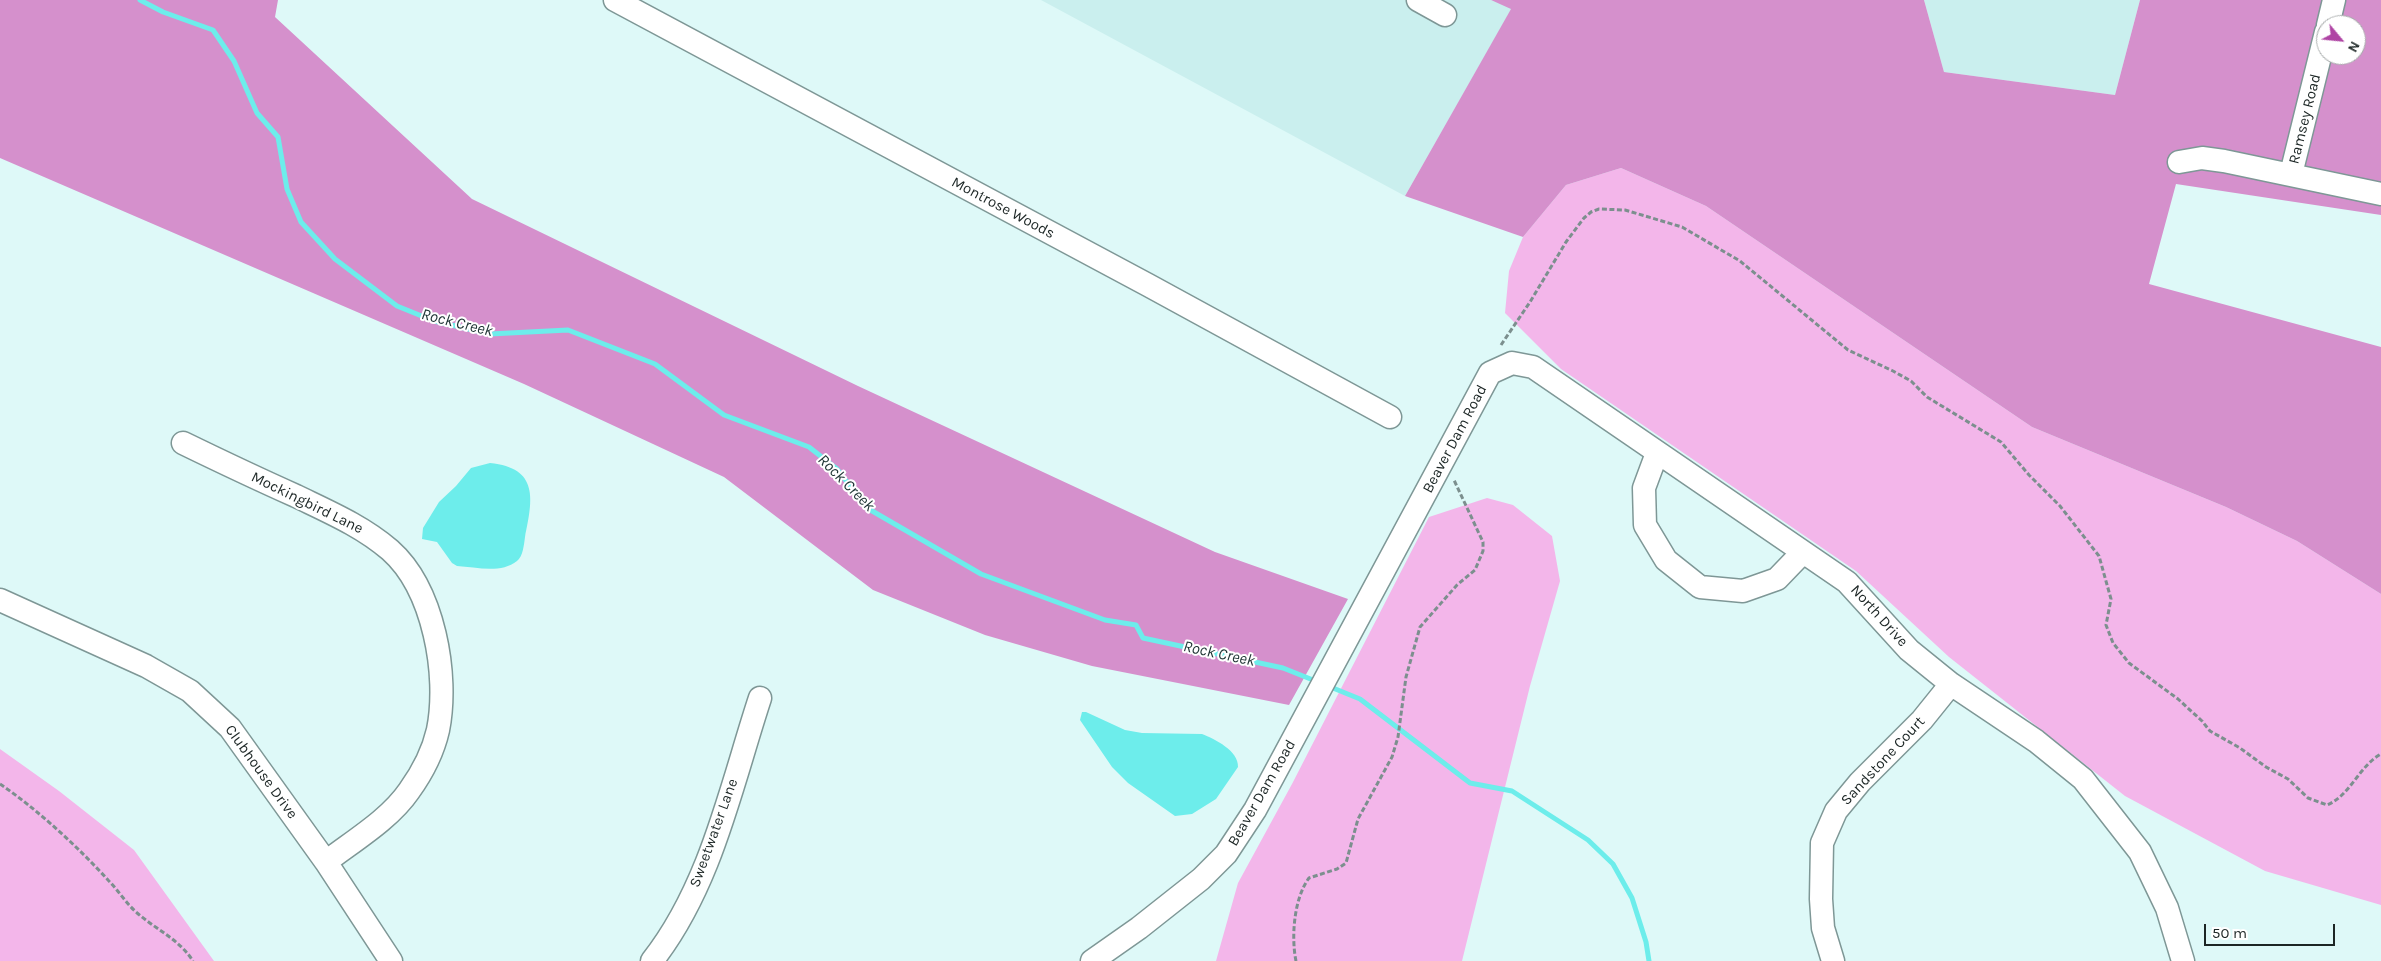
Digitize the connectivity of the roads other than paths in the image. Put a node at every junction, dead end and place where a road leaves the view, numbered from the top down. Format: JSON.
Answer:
{"nodes":[{"id":1,"x":615,"y":0,"type":"edge"},
{"id":2,"x":1418,"y":0,"type":"edge"},
{"id":3,"x":2334,"y":0,"type":"edge"},
{"id":4,"x":1445,"y":15,"type":"dead end"},
{"id":5,"x":2330,"y":15,"type":"edge"},
{"id":6,"x":2318,"y":65,"type":"edge"},
{"id":7,"x":2179,"y":162,"type":"dead end"},
{"id":8,"x":2291,"y":174,"type":"junction"},
{"id":9,"x":2381,"y":194,"type":"edge"},
{"id":10,"x":1490,"y":373,"type":"joint"},
{"id":11,"x":1390,"y":417,"type":"dead end"},
{"id":12,"x":182,"y":444,"type":"dead end"},
{"id":13,"x":1657,"y":453,"type":"junction"},
{"id":14,"x":1803,"y":552,"type":"junction"},
{"id":15,"x":0,"y":600,"type":"edge"},
{"id":16,"x":1951,"y":684,"type":"junction"},
{"id":17,"x":760,"y":698,"type":"dead end"},
{"id":18,"x":326,"y":862,"type":"junction"},
{"id":19,"x":390,"y":961,"type":"edge"},
{"id":20,"x":652,"y":961,"type":"edge"},
{"id":21,"x":1092,"y":961,"type":"edge"},
{"id":22,"x":1833,"y":961,"type":"edge"},
{"id":23,"x":2183,"y":961,"type":"edge"}],
"edges":[{"from":1,"to":11,"type":"street","name":"Montrose Woods"},
{"from":2,"to":4,"type":"street"},
{"from":3,"to":5,"type":"street"},
{"from":6,"to":8,"type":"street","name":"Ramsey Road"},
{"from":7,"to":8,"type":"street"},
{"from":8,"to":9,"type":"street","name":"Ramsey Road"},
{"from":10,"to":13,"type":"street","name":"North Drive"},
{"from":10,"to":21,"type":"street","name":"Beaver Dam Road"},
{"from":12,"to":18,"type":"street","name":"Mockingbird Lane"},
{"from":13,"to":14,"type":"street","name":"North Drive"},
{"from":13,"to":14,"type":"street"},
{"from":14,"to":16,"type":"street","name":"North Drive"},
{"from":15,"to":18,"type":"street","name":"Clubhouse Drive"},
{"from":16,"to":22,"type":"street","name":"Sandstone Court"},
{"from":16,"to":23,"type":"street","name":"North Drive"},
{"from":17,"to":20,"type":"street","name":"Sweetwater Lane"},
{"from":18,"to":19,"type":"street","name":"Clubhouse Drive"}]}
